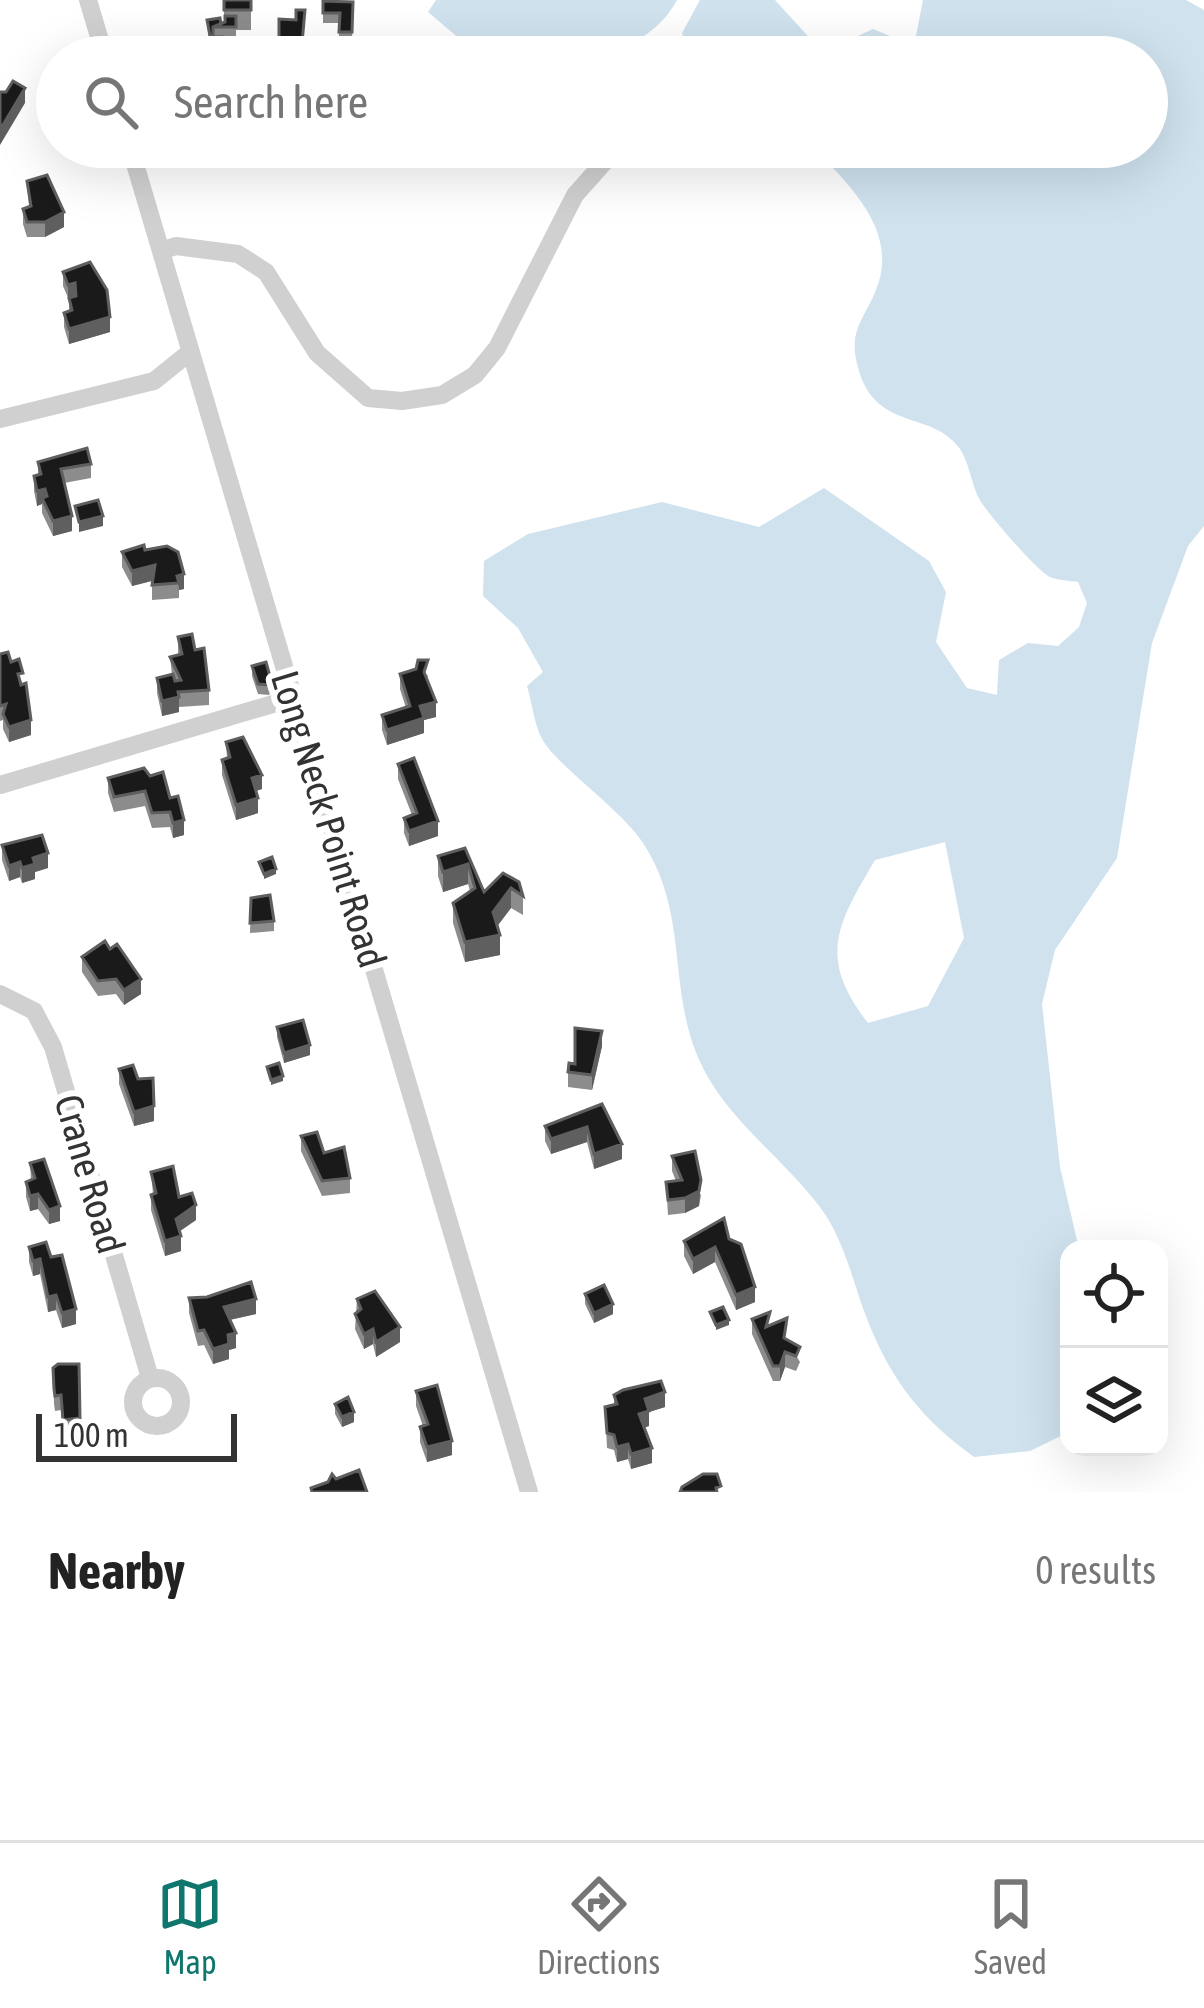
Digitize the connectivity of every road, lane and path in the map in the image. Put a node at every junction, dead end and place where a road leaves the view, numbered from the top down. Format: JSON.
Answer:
{"nodes":[{"id":1,"x":88,"y":0,"type":"edge"},
{"id":2,"x":99,"y":36,"type":"edge"},
{"id":3,"x":136,"y":168,"type":"edge"},
{"id":4,"x":600,"y":168,"type":"edge"},
{"id":5,"x":161,"y":251,"type":"junction"},
{"id":6,"x":190,"y":352,"type":"junction"},
{"id":7,"x":0,"y":418,"type":"edge"},
{"id":8,"x":292,"y":698,"type":"junction"},
{"id":9,"x":0,"y":785,"type":"edge"},
{"id":10,"x":0,"y":994,"type":"edge"},
{"id":11,"x":150,"y":1378,"type":"dead end"},
{"id":12,"x":529,"y":1492,"type":"edge"}],
"edges":[{"from":1,"to":2,"type":"street"},
{"from":3,"to":5,"type":"street","name":"Long Neck Point Road"},
{"from":4,"to":5,"type":"street"},
{"from":5,"to":6,"type":"street","name":"Long Neck Point Road"},
{"from":6,"to":7,"type":"street"},
{"from":6,"to":8,"type":"street","name":"Long Neck Point Road"},
{"from":8,"to":9,"type":"street"},
{"from":8,"to":12,"type":"street","name":"Long Neck Point Road"},
{"from":10,"to":11,"type":"street","name":"Crane Road"}]}
